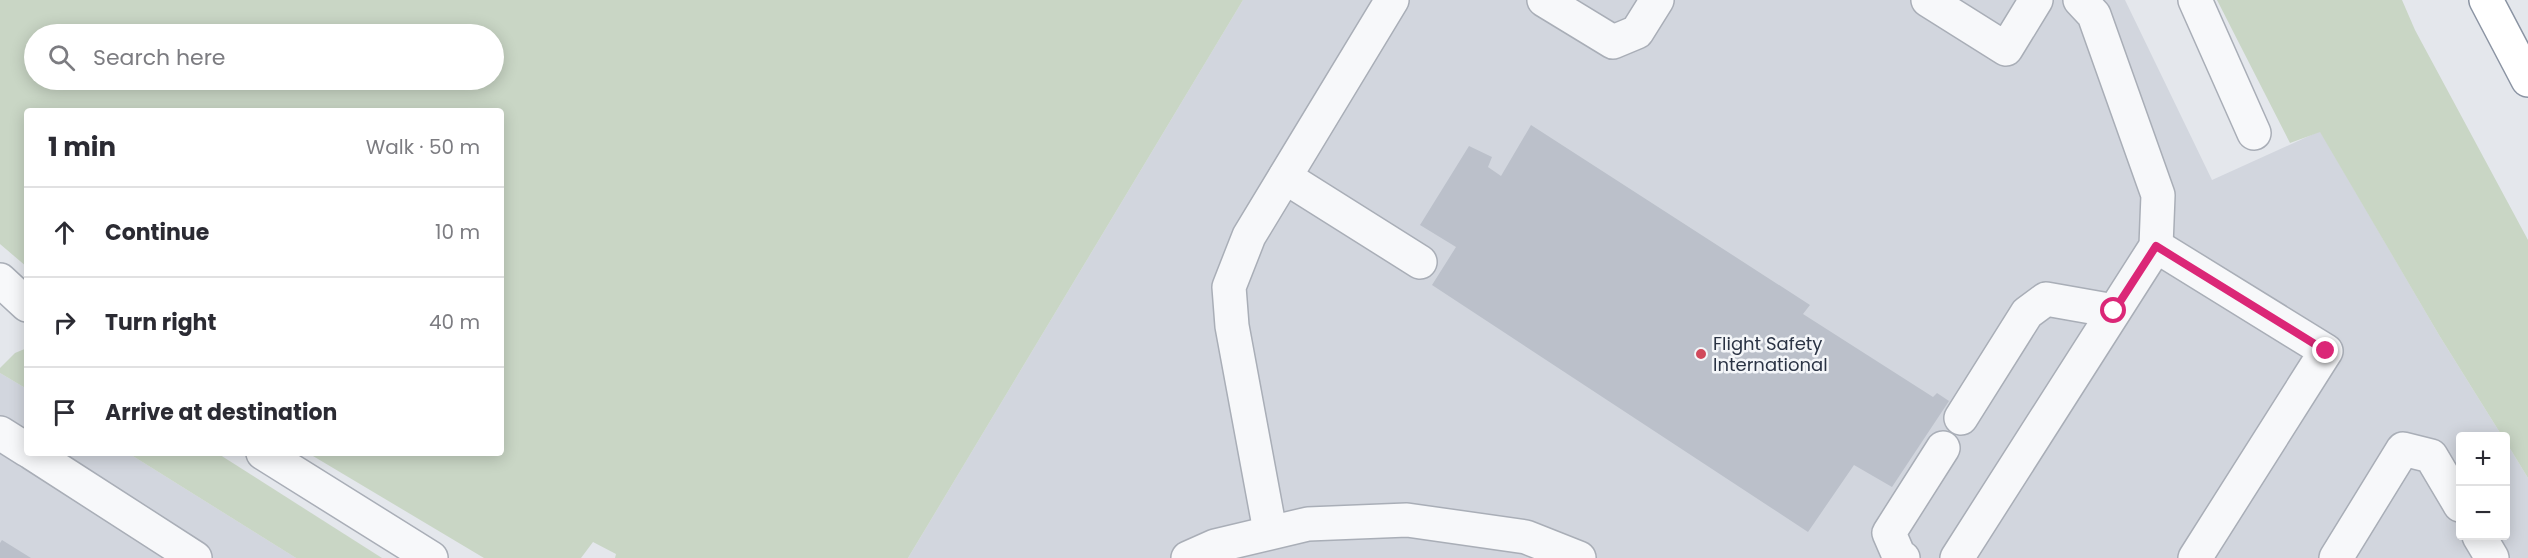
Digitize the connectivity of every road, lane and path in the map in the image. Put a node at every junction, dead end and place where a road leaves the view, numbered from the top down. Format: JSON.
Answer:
{"nodes":[{"id":1,"x":1392,"y":0,"type":"edge"},
{"id":2,"x":1544,"y":0,"type":"edge"},
{"id":3,"x":1657,"y":0,"type":"edge"},
{"id":4,"x":1928,"y":0,"type":"edge"},
{"id":5,"x":2036,"y":0,"type":"edge"},
{"id":6,"x":2080,"y":0,"type":"edge"},
{"id":7,"x":2195,"y":0,"type":"edge"},
{"id":8,"x":2486,"y":0,"type":"edge"},
{"id":9,"x":2507,"y":0,"type":"edge"},
{"id":10,"x":2528,"y":53,"type":"edge"},
{"id":11,"x":2528,"y":80,"type":"edge"},
{"id":12,"x":2253,"y":133,"type":"dead end"},
{"id":13,"x":1285,"y":177,"type":"junction"},
{"id":14,"x":2156,"y":246,"type":"junction"},
{"id":15,"x":1420,"y":262,"type":"dead end"},
{"id":16,"x":2114,"y":311,"type":"junction"},
{"id":17,"x":1961,"y":418,"type":"dead end"},
{"id":18,"x":0,"y":433,"type":"edge"},
{"id":19,"x":24,"y":448,"type":"edge"},
{"id":20,"x":1943,"y":448,"type":"dead end"},
{"id":21,"x":37,"y":456,"type":"edge"},
{"id":22,"x":268,"y":456,"type":"edge"},
{"id":23,"x":2456,"y":498,"type":"edge"},
{"id":24,"x":1270,"y":531,"type":"junction"},
{"id":25,"x":2481,"y":540,"type":"edge"},
{"id":26,"x":195,"y":558,"type":"edge"},
{"id":27,"x":431,"y":558,"type":"edge"},
{"id":28,"x":1188,"y":558,"type":"edge"},
{"id":29,"x":1579,"y":558,"type":"edge"},
{"id":30,"x":1903,"y":558,"type":"edge"},
{"id":31,"x":1957,"y":558,"type":"edge"},
{"id":32,"x":2195,"y":558,"type":"edge"},
{"id":33,"x":2336,"y":558,"type":"edge"},
{"id":34,"x":2492,"y":558,"type":"edge"}],
"edges":[{"from":1,"to":13,"type":"street"},
{"from":2,"to":3,"type":"street"},
{"from":4,"to":5,"type":"street"},
{"from":6,"to":14,"type":"street"},
{"from":7,"to":12,"type":"street"},
{"from":8,"to":11,"type":"highway"},
{"from":9,"to":10,"type":"highway"},
{"from":13,"to":15,"type":"street"},
{"from":13,"to":24,"type":"street"},
{"from":14,"to":16,"type":"street"},
{"from":14,"to":32,"type":"street"},
{"from":16,"to":17,"type":"street"},
{"from":16,"to":31,"type":"street"},
{"from":18,"to":19,"type":"street"},
{"from":20,"to":30,"type":"street"},
{"from":21,"to":26,"type":"street"},
{"from":22,"to":27,"type":"street"},
{"from":23,"to":33,"type":"street"},
{"from":24,"to":28,"type":"street"},
{"from":24,"to":29,"type":"street"},
{"from":25,"to":34,"type":"street"}]}
